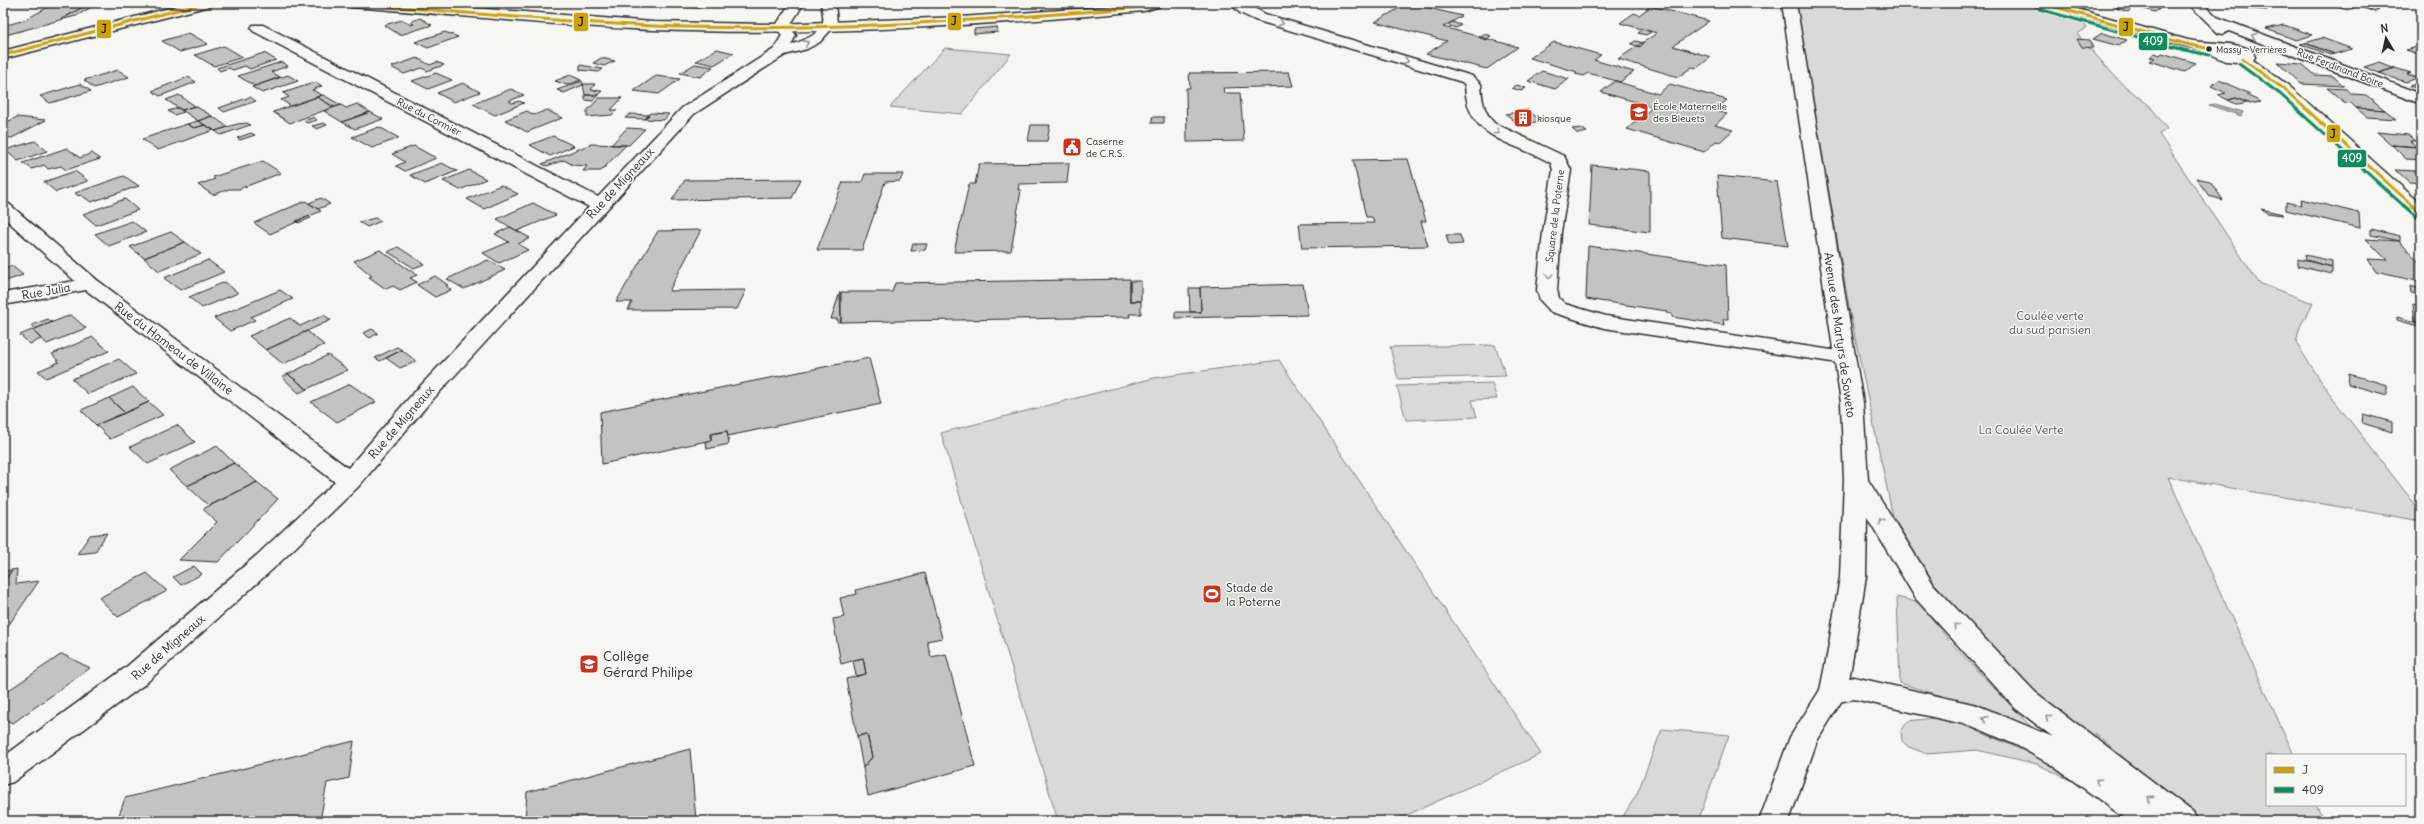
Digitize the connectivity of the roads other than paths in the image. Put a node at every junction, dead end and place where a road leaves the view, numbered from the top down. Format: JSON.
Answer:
{"nodes":[{"id":1,"x":205,"y":3,"type":"edge"},
{"id":2,"x":350,"y":3,"type":"edge"},
{"id":3,"x":466,"y":3,"type":"edge"},
{"id":4,"x":797,"y":3,"type":"edge"},
{"id":5,"x":1104,"y":3,"type":"edge"},
{"id":6,"x":1109,"y":3,"type":"edge"},
{"id":7,"x":1155,"y":3,"type":"edge"},
{"id":8,"x":1789,"y":3,"type":"edge"},
{"id":9,"x":2041,"y":3,"type":"edge"},
{"id":10,"x":2195,"y":3,"type":"edge"},
{"id":11,"x":1241,"y":6,"type":"edge"},
{"id":12,"x":830,"y":17,"type":"edge"},
{"id":13,"x":2214,"y":20,"type":"junction"},
{"id":14,"x":258,"y":28,"type":"dead end"},
{"id":15,"x":784,"y":31,"type":"junction"},
{"id":16,"x":2237,"y":53,"type":"junction"},
{"id":17,"x":3,"y":55,"type":"edge"},
{"id":18,"x":2421,"y":99,"type":"edge"},
{"id":19,"x":600,"y":205,"type":"junction"},
{"id":20,"x":3,"y":208,"type":"edge"},
{"id":21,"x":2421,"y":213,"type":"edge"},
{"id":22,"x":90,"y":284,"type":"junction"},
{"id":23,"x":3,"y":299,"type":"edge"},
{"id":24,"x":1844,"y":358,"type":"junction"},
{"id":25,"x":1856,"y":480,"type":"junction"},
{"id":26,"x":350,"y":481,"type":"junction"},
{"id":27,"x":1833,"y":692,"type":"junction"},
{"id":28,"x":3,"y":774,"type":"edge"},
{"id":29,"x":1774,"y":821,"type":"edge"},
{"id":30,"x":2152,"y":821,"type":"edge"},
{"id":31,"x":2182,"y":821,"type":"edge"}],
"edges":[{"from":1,"to":17,"type":"street"},
{"from":2,"to":15,"type":"street"},
{"from":3,"to":15,"type":"street"},
{"from":4,"to":15,"type":"street"},
{"from":5,"to":12,"type":"street"},
{"from":6,"to":12,"type":"street"},
{"from":7,"to":12,"type":"street"},
{"from":8,"to":24,"type":"street","name":"Avenue des Martyrs de Soweto"},
{"from":9,"to":16,"type":"street"},
{"from":10,"to":13,"type":"street"},
{"from":11,"to":24,"type":"street","name":"Square de la Poterne","one_way":true},
{"from":12,"to":15,"type":"street"},
{"from":12,"to":15,"type":"street"},
{"from":15,"to":12,"type":"street","name":"Rue de Migneaux","one_way":true},
{"from":13,"to":16,"type":"street"},
{"from":18,"to":13,"type":"street","name":"Rue Ferdinand Boire","one_way":true},
{"from":14,"to":19,"type":"street","name":"Rue du Cormier"},
{"from":15,"to":19,"type":"street","name":"Rue de Migneaux"},
{"from":16,"to":21,"type":"street"},
{"from":19,"to":26,"type":"street","name":"Rue de Migneaux"},
{"from":20,"to":22,"type":"street","name":"Rue du Hameau de Villaine"},
{"from":22,"to":23,"type":"street","name":"Rue Julia"},
{"from":22,"to":26,"type":"street","name":"Rue du Hameau de Villaine"},
{"from":24,"to":25,"type":"street","name":"Avenue des Martyrs de Soweto"},
{"from":25,"to":27,"type":"street","name":"Avenue des Martyrs de Soweto"},
{"from":31,"to":25,"type":"street","one_way":true},
{"from":26,"to":28,"type":"street","name":"Rue de Migneaux"},
{"from":27,"to":29,"type":"street","name":"Avenue des Martyrs de Soweto"},
{"from":30,"to":27,"type":"street","one_way":true}]}
